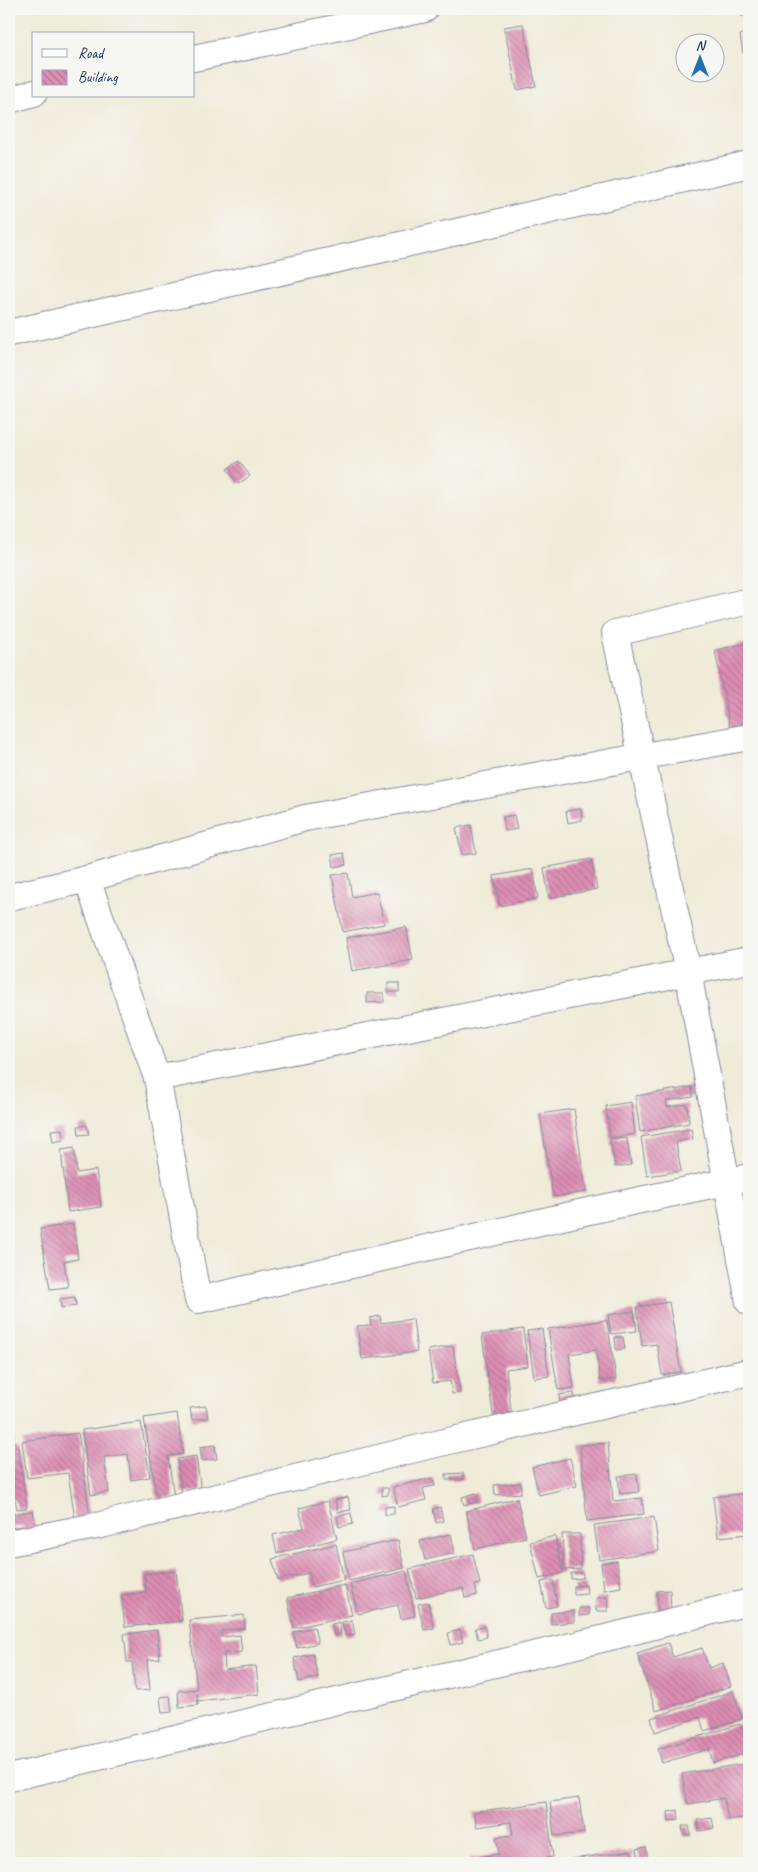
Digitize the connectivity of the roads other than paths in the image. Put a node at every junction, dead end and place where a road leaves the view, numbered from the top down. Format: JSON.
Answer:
{"nodes":[{"id":1,"x":424,"y":9,"type":"edge"},
{"id":2,"x":195,"y":58,"type":"edge"},
{"id":3,"x":32,"y":94,"type":"edge"},
{"id":4,"x":9,"y":100,"type":"edge"},
{"id":5,"x":749,"y":164,"type":"edge"},
{"id":6,"x":9,"y":333,"type":"edge"},
{"id":7,"x":749,"y":601,"type":"edge"},
{"id":8,"x":749,"y":737,"type":"edge"},
{"id":9,"x":641,"y":757,"type":"junction"},
{"id":10,"x":87,"y":879,"type":"junction"},
{"id":11,"x":9,"y":897,"type":"edge"},
{"id":12,"x":749,"y":960,"type":"edge"},
{"id":13,"x":688,"y":972,"type":"junction"},
{"id":14,"x":157,"y":1078,"type":"junction"},
{"id":15,"x":738,"y":1180,"type":"edge"},
{"id":16,"x":749,"y":1302,"type":"edge"},
{"id":17,"x":749,"y":1372,"type":"edge"},
{"id":18,"x":9,"y":1543,"type":"edge"},
{"id":19,"x":749,"y":1602,"type":"edge"},
{"id":20,"x":9,"y":1778,"type":"edge"}],
"edges":[{"from":1,"to":2,"type":"street"},
{"from":3,"to":4,"type":"street"},
{"from":5,"to":6,"type":"street"},
{"from":7,"to":9,"type":"street"},
{"from":8,"to":9,"type":"street"},
{"from":9,"to":10,"type":"street"},
{"from":9,"to":13,"type":"street"},
{"from":10,"to":11,"type":"street"},
{"from":10,"to":14,"type":"street"},
{"from":12,"to":13,"type":"street"},
{"from":13,"to":14,"type":"street"},
{"from":13,"to":15,"type":"street"},
{"from":14,"to":15,"type":"street"},
{"from":15,"to":16,"type":"street"},
{"from":17,"to":18,"type":"street"},
{"from":19,"to":20,"type":"street"}]}
